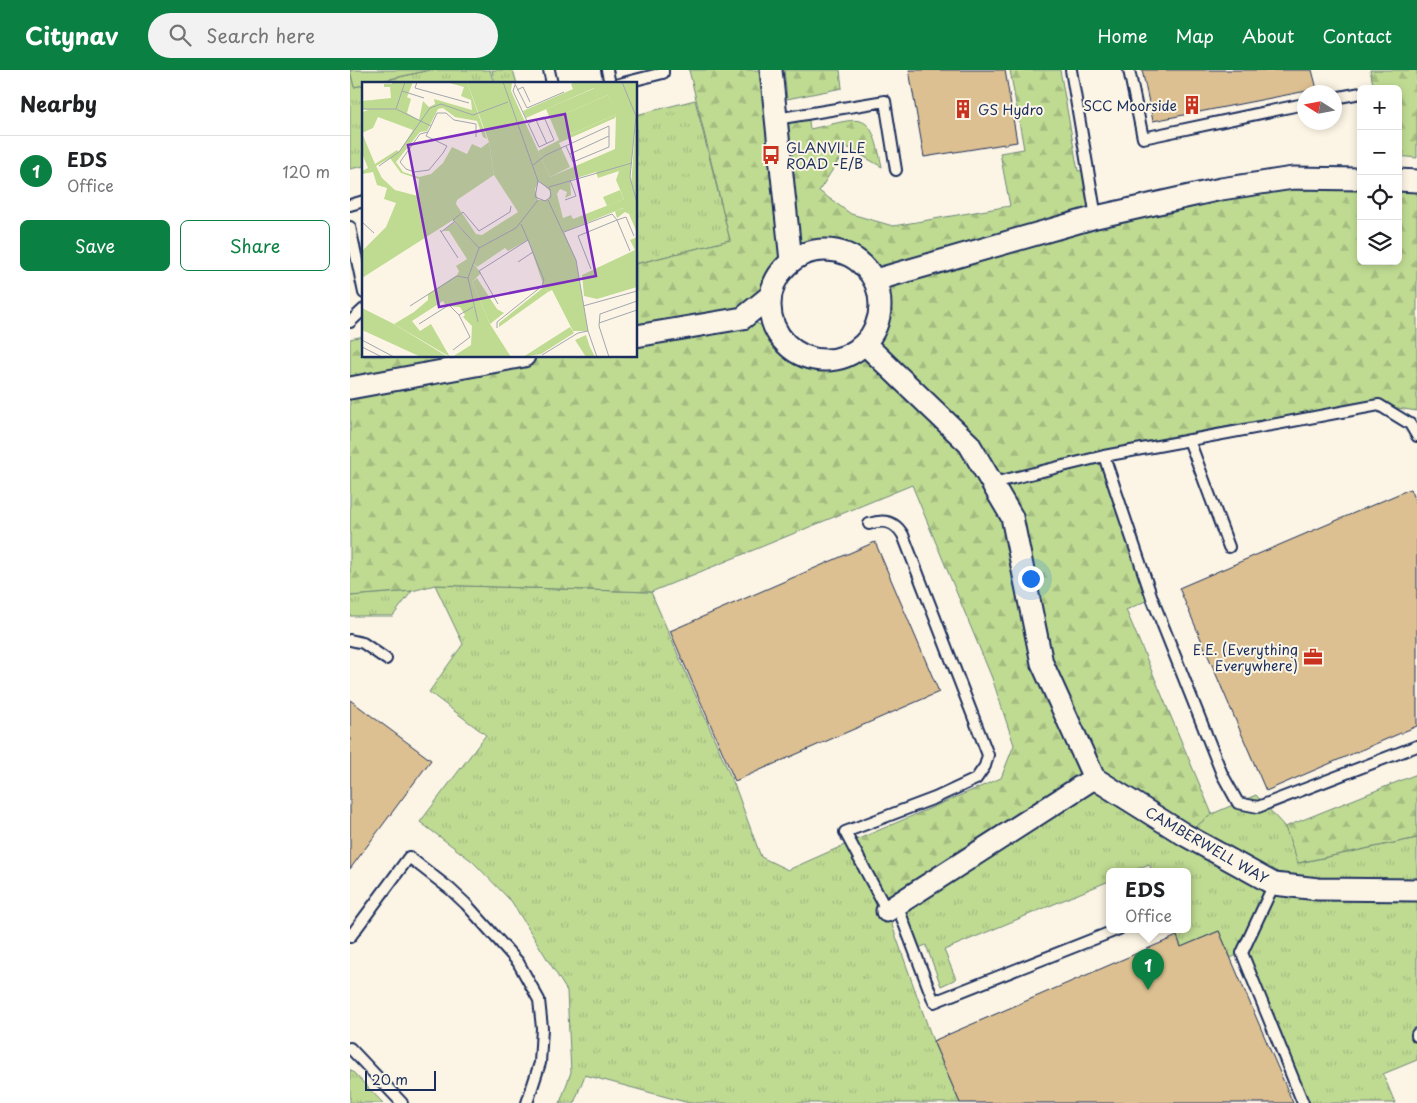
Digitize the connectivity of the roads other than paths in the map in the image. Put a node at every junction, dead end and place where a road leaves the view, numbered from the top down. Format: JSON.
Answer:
{"nodes":[{"id":1,"x":662,"y":70,"type":"edge"},
{"id":2,"x":771,"y":70,"type":"edge"},
{"id":3,"x":1073,"y":70,"type":"edge"},
{"id":4,"x":1129,"y":70,"type":"edge"},
{"id":5,"x":627,"y":82,"type":"edge"},
{"id":6,"x":1357,"y":94,"type":"edge"},
{"id":7,"x":1342,"y":97,"type":"edge"},
{"id":8,"x":1297,"y":105,"type":"edge"},
{"id":9,"x":776,"y":119,"type":"junction"},
{"id":10,"x":896,"y":170,"type":"dead end"},
{"id":11,"x":1357,"y":179,"type":"edge"},
{"id":12,"x":1402,"y":180,"type":"edge"},
{"id":13,"x":1417,"y":181,"type":"edge"},
{"id":14,"x":1096,"y":217,"type":"junction"},
{"id":15,"x":350,"y":227,"type":"edge"},
{"id":16,"x":360,"y":255,"type":"edge"},
{"id":17,"x":791,"y":260,"type":"junction"},
{"id":18,"x":362,"y":274,"type":"edge"},
{"id":19,"x":875,"y":280,"type":"junction"},
{"id":20,"x":769,"y":298,"type":"junction"},
{"id":21,"x":362,"y":311,"type":"edge"},
{"id":22,"x":744,"y":318,"type":"junction"},
{"id":23,"x":350,"y":322,"type":"edge"},
{"id":24,"x":776,"y":332,"type":"junction"},
{"id":25,"x":638,"y":336,"type":"edge"},
{"id":26,"x":865,"y":344,"type":"junction"},
{"id":27,"x":513,"y":358,"type":"edge"},
{"id":28,"x":350,"y":388,"type":"edge"},
{"id":29,"x":1417,"y":436,"type":"edge"},
{"id":30,"x":1189,"y":440,"type":"junction"},
{"id":31,"x":1104,"y":456,"type":"junction"},
{"id":32,"x":993,"y":483,"type":"junction"},
{"id":33,"x":869,"y":524,"type":"dead end"},
{"id":34,"x":1228,"y":547,"type":"dead end"},
{"id":35,"x":350,"y":640,"type":"edge"},
{"id":36,"x":386,"y":659,"type":"dead end"},
{"id":37,"x":1417,"y":746,"type":"edge"},
{"id":38,"x":1094,"y":778,"type":"junction"},
{"id":39,"x":1274,"y":884,"type":"junction"},
{"id":40,"x":1417,"y":890,"type":"edge"},
{"id":41,"x":892,"y":908,"type":"junction"},
{"id":42,"x":1108,"y":933,"type":"edge"},
{"id":43,"x":350,"y":937,"type":"edge"},
{"id":44,"x":961,"y":990,"type":"dead end"},
{"id":45,"x":934,"y":1002,"type":"junction"},
{"id":46,"x":350,"y":1048,"type":"edge"},
{"id":47,"x":402,"y":1103,"type":"edge"},
{"id":48,"x":528,"y":1103,"type":"edge"},
{"id":49,"x":1303,"y":1103,"type":"edge"}],
"edges":[{"from":1,"to":5,"type":"lane"},
{"from":2,"to":9,"type":"street"},
{"from":3,"to":14,"type":"lane"},
{"from":4,"to":8,"type":"lane"},
{"from":6,"to":7,"type":"lane"},
{"from":9,"to":10,"type":"lane"},
{"from":9,"to":17,"type":"street"},
{"from":11,"to":14,"type":"street"},
{"from":12,"to":13,"type":"street"},
{"from":14,"to":19,"type":"street"},
{"from":15,"to":16,"type":"lane"},
{"from":16,"to":18,"type":"lane"},
{"from":17,"to":19,"type":"street"},
{"from":17,"to":20,"type":"street"},
{"from":19,"to":26,"type":"street"},
{"from":20,"to":22,"type":"street"},
{"from":20,"to":24,"type":"street"},
{"from":21,"to":23,"type":"lane"},
{"from":22,"to":24,"type":"street"},
{"from":22,"to":25,"type":"street"},
{"from":24,"to":26,"type":"street"},
{"from":26,"to":32,"type":"street"},
{"from":27,"to":28,"type":"street"},
{"from":29,"to":30,"type":"lane"},
{"from":30,"to":31,"type":"lane"},
{"from":30,"to":34,"type":"lane"},
{"from":31,"to":32,"type":"lane"},
{"from":31,"to":37,"type":"lane"},
{"from":32,"to":38,"type":"street"},
{"from":33,"to":41,"type":"lane"},
{"from":35,"to":36,"type":"lane"},
{"from":38,"to":39,"type":"street","name":"CAMBERWELL WAY"},
{"from":38,"to":41,"type":"street"},
{"from":39,"to":40,"type":"street","name":"CAMBERWELL WAY"},
{"from":39,"to":49,"type":"lane"},
{"from":41,"to":45,"type":"lane"},
{"from":42,"to":45,"type":"lane"},
{"from":43,"to":48,"type":"lane"},
{"from":44,"to":45,"type":"lane"},
{"from":46,"to":47,"type":"lane"}]}
